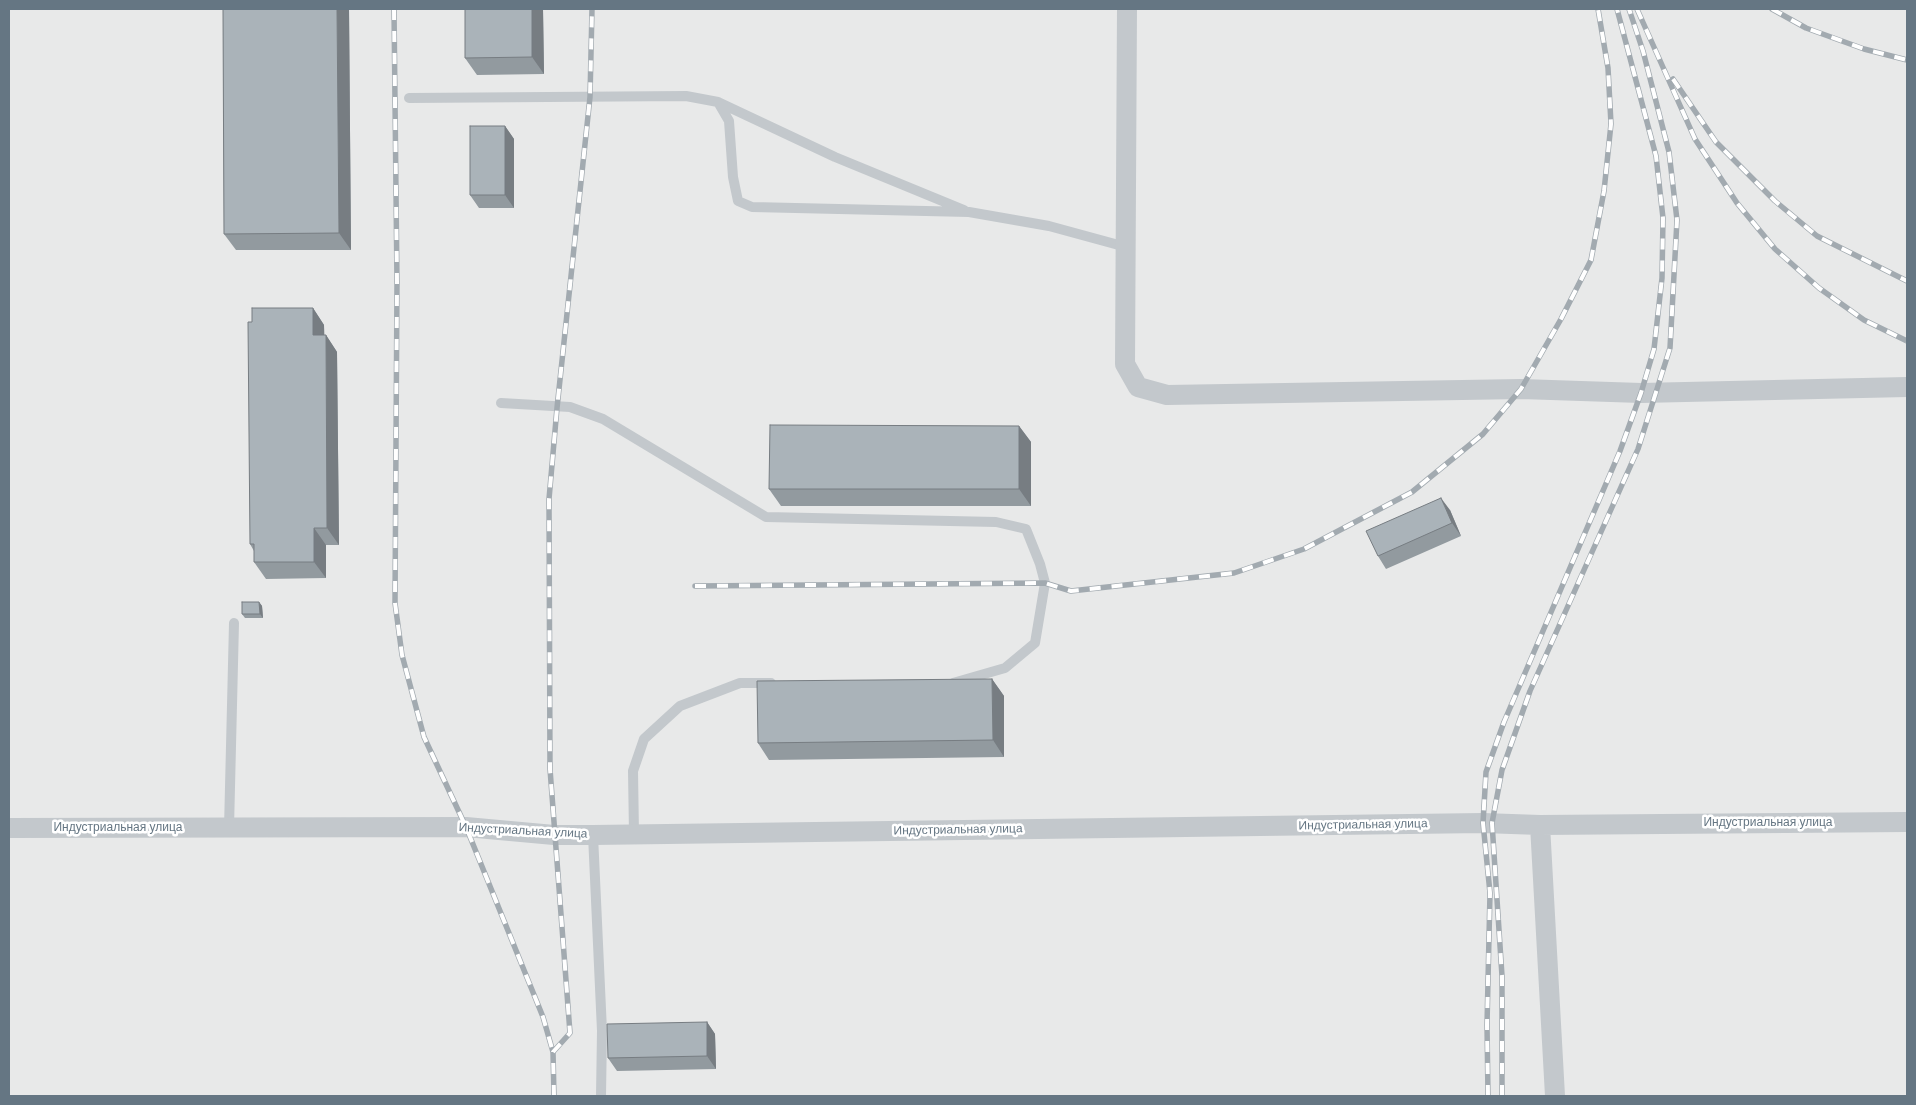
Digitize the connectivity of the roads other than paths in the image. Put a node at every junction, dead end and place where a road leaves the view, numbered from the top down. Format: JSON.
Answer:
{"nodes":[{"id":1,"x":1127,"y":9,"type":"edge"},
{"id":2,"x":409,"y":98,"type":"dead end"},
{"id":3,"x":718,"y":102,"type":"junction"},
{"id":4,"x":969,"y":212,"type":"junction"},
{"id":5,"x":1126,"y":247,"type":"junction"},
{"id":6,"x":1907,"y":386,"type":"edge"},
{"id":7,"x":501,"y":403,"type":"dead end"},
{"id":8,"x":234,"y":622,"type":"dead end"},
{"id":9,"x":946,"y":682,"type":"edge"},
{"id":10,"x":779,"y":683,"type":"edge"},
{"id":11,"x":1907,"y":822,"type":"edge"},
{"id":12,"x":1540,"y":825,"type":"junction"},
{"id":13,"x":9,"y":828,"type":"edge"},
{"id":14,"x":229,"y":828,"type":"junction"},
{"id":15,"x":634,"y":834,"type":"junction"},
{"id":16,"x":593,"y":835,"type":"junction"},
{"id":17,"x":601,"y":1096,"type":"edge"},
{"id":18,"x":1555,"y":1096,"type":"edge"}],
"edges":[{"from":1,"to":5,"type":"street"},
{"from":2,"to":3,"type":"lane"},
{"from":3,"to":4,"type":"lane"},
{"from":3,"to":4,"type":"lane"},
{"from":4,"to":5,"type":"lane"},
{"from":5,"to":6,"type":"street"},
{"from":7,"to":9,"type":"lane"},
{"from":8,"to":14,"type":"lane"},
{"from":10,"to":15,"type":"lane"},
{"from":11,"to":12,"type":"street","name":"Индустриальная улица"},
{"from":12,"to":15,"type":"street","name":"Индустриальная улица"},
{"from":12,"to":18,"type":"street"},
{"from":13,"to":14,"type":"street","name":"Индустриальная улица"},
{"from":14,"to":16,"type":"street","name":"Индустриальная улица"},
{"from":15,"to":16,"type":"street","name":"Индустриальная улица"},
{"from":16,"to":17,"type":"lane"}]}
